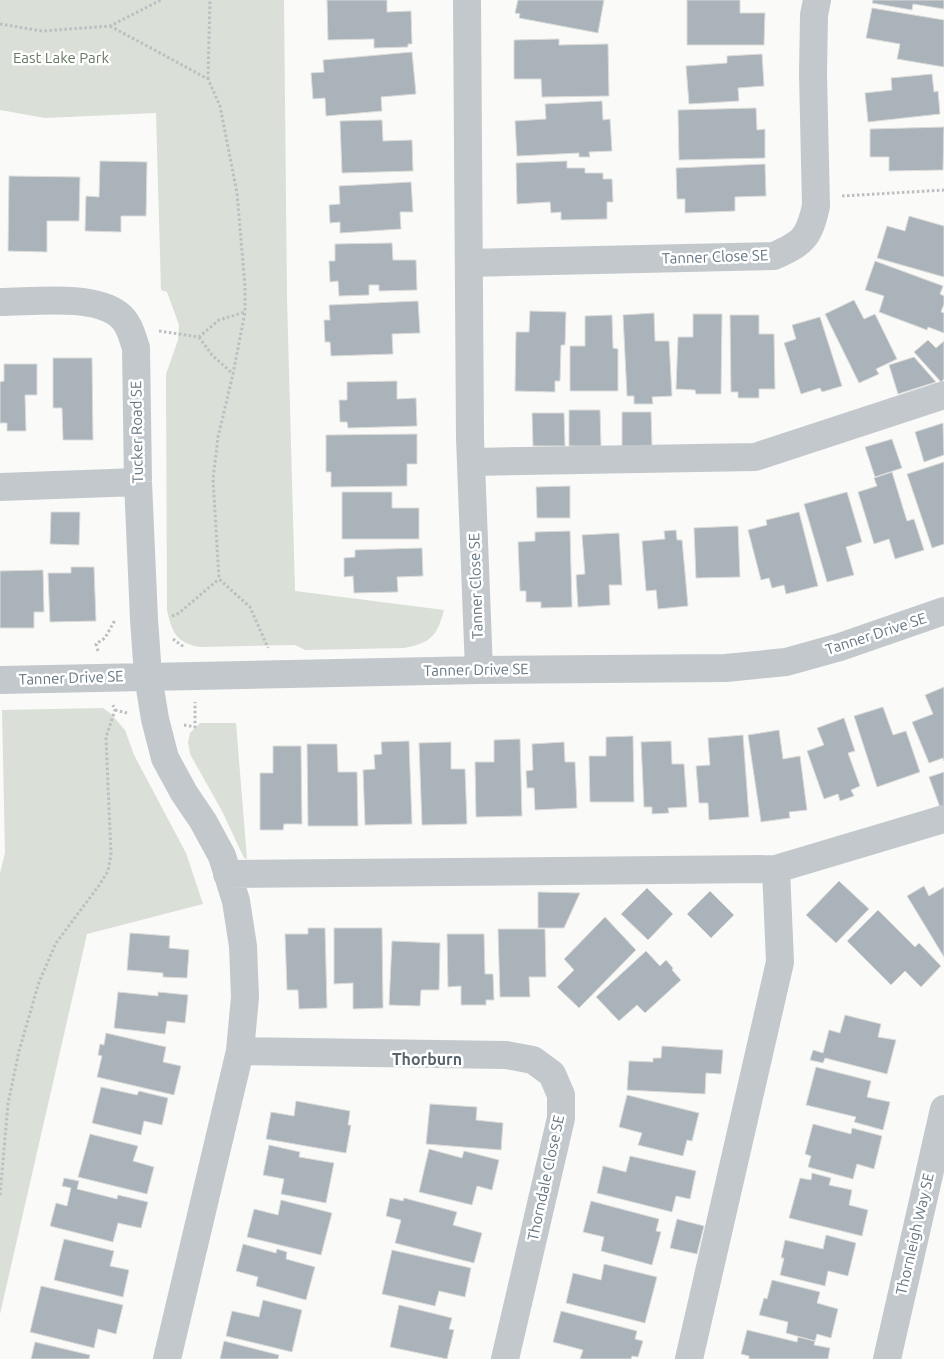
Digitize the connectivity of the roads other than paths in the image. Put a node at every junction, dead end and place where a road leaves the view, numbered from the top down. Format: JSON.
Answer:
{"nodes":[{"id":1,"x":466,"y":0,"type":"edge"},
{"id":2,"x":817,"y":0,"type":"edge"},
{"id":3,"x":469,"y":263,"type":"junction"},
{"id":4,"x":0,"y":302,"type":"edge"},
{"id":5,"x":944,"y":395,"type":"edge"},
{"id":6,"x":471,"y":462,"type":"junction"},
{"id":7,"x":138,"y":482,"type":"junction"},
{"id":8,"x":0,"y":487,"type":"edge"},
{"id":9,"x":944,"y":611,"type":"edge"},
{"id":10,"x":479,"y":670,"type":"junction"},
{"id":11,"x":148,"y":676,"type":"junction"},
{"id":12,"x":0,"y":680,"type":"edge"},
{"id":13,"x":944,"y":819,"type":"edge"},
{"id":14,"x":776,"y":870,"type":"junction"},
{"id":15,"x":227,"y":874,"type":"junction"},
{"id":16,"x":240,"y":1051,"type":"junction"},
{"id":17,"x":944,"y":1109,"type":"edge"},
{"id":18,"x":167,"y":1359,"type":"edge"},
{"id":19,"x":506,"y":1359,"type":"edge"},
{"id":20,"x":689,"y":1359,"type":"edge"},
{"id":21,"x":887,"y":1359,"type":"edge"}],
"edges":[{"from":1,"to":3,"type":"street","name":"Tanner Close SE"},
{"from":2,"to":3,"type":"street","name":"Tanner Close SE"},
{"from":3,"to":6,"type":"street","name":"Tanner Close SE"},
{"from":4,"to":7,"type":"street","name":"Tucker Road SE"},
{"from":5,"to":6,"type":"street"},
{"from":6,"to":10,"type":"street","name":"Tanner Close SE"},
{"from":7,"to":8,"type":"street"},
{"from":7,"to":11,"type":"street","name":"Tucker Road SE"},
{"from":9,"to":10,"type":"street","name":"Tanner Drive SE"},
{"from":10,"to":11,"type":"street","name":"Tanner Drive SE"},
{"from":11,"to":12,"type":"street","name":"Tanner Drive SE"},
{"from":11,"to":15,"type":"street"},
{"from":13,"to":14,"type":"street"},
{"from":14,"to":15,"type":"street"},
{"from":14,"to":20,"type":"street"},
{"from":15,"to":16,"type":"street"},
{"from":16,"to":18,"type":"street"},
{"from":16,"to":19,"type":"street","name":"Thorndale Close SE"},
{"from":17,"to":21,"type":"street","name":"Thornleigh Way SE"}]}
